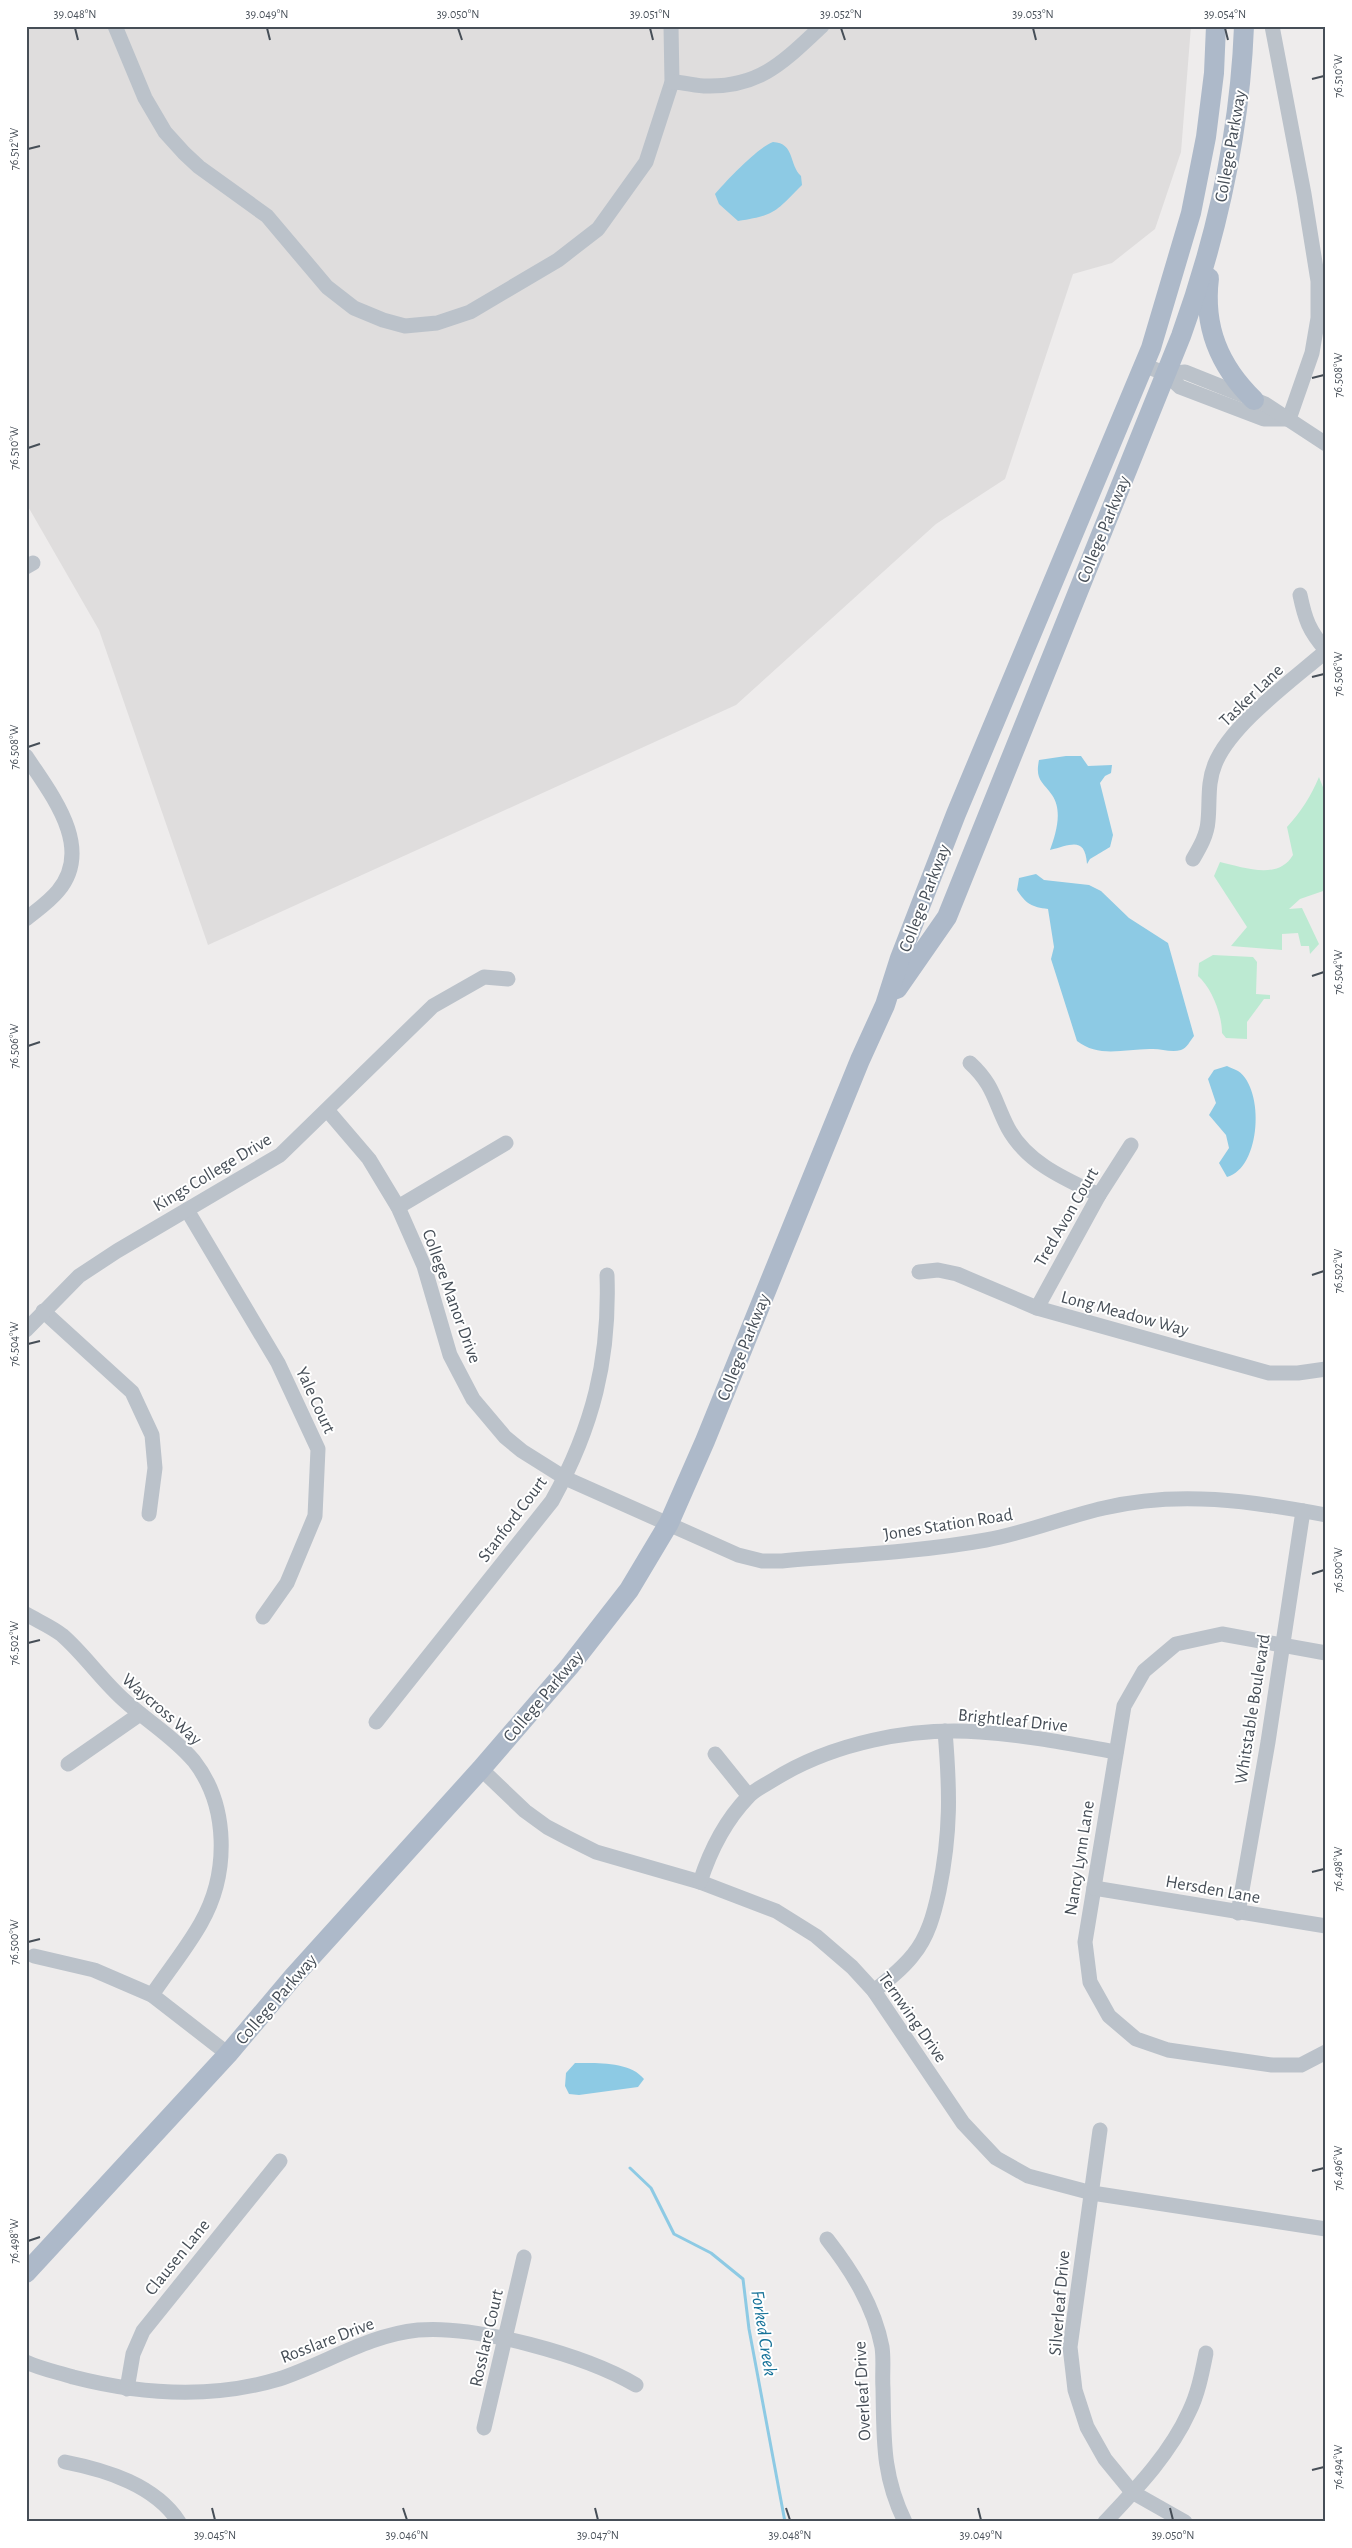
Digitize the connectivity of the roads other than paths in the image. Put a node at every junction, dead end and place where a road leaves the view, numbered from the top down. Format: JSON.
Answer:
{"nodes":[{"id":1,"x":114,"y":26,"type":"edge"},
{"id":2,"x":671,"y":26,"type":"edge"},
{"id":3,"x":822,"y":26,"type":"edge"},
{"id":4,"x":1207,"y":26,"type":"edge"},
{"id":5,"x":1216,"y":26,"type":"edge"},
{"id":6,"x":1244,"y":26,"type":"edge"},
{"id":7,"x":1272,"y":26,"type":"edge"},
{"id":8,"x":1214,"y":73,"type":"junction"},
{"id":9,"x":672,"y":82,"type":"junction"},
{"id":10,"x":1214,"y":233,"type":"junction"},
{"id":11,"x":1144,"y":366,"type":"junction"},
{"id":12,"x":1166,"y":374,"type":"junction"},
{"id":13,"x":1254,"y":400,"type":"junction"},
{"id":14,"x":1289,"y":420,"type":"junction"},
{"id":15,"x":1326,"y":444,"type":"edge"},
{"id":16,"x":1300,"y":595,"type":"dead end"},
{"id":17,"x":1326,"y":650,"type":"edge"},
{"id":18,"x":1012,"y":754,"type":"junction"},
{"id":19,"x":26,"y":756,"type":"edge"},
{"id":20,"x":956,"y":814,"type":"junction"},
{"id":21,"x":1193,"y":859,"type":"dead end"},
{"id":22,"x":947,"y":917,"type":"junction"},
{"id":23,"x":26,"y":919,"type":"edge"},
{"id":24,"x":508,"y":979,"type":"dead end"},
{"id":25,"x":885,"y":1005,"type":"junction"},
{"id":26,"x":970,"y":1063,"type":"dead end"},
{"id":27,"x":328,"y":1111,"type":"junction"},
{"id":28,"x":506,"y":1143,"type":"dead end"},
{"id":29,"x":1130,"y":1145,"type":"dead end"},
{"id":30,"x":1099,"y":1195,"type":"junction"},
{"id":31,"x":398,"y":1207,"type":"junction"},
{"id":32,"x":187,"y":1210,"type":"junction"},
{"id":33,"x":919,"y":1272,"type":"dead end"},
{"id":34,"x":607,"y":1275,"type":"dead end"},
{"id":35,"x":1036,"y":1308,"type":"junction"},
{"id":36,"x":43,"y":1311,"type":"junction"},
{"id":37,"x":26,"y":1330,"type":"edge"},
{"id":38,"x":1326,"y":1369,"type":"edge"},
{"id":39,"x":565,"y":1478,"type":"junction"},
{"id":40,"x":1303,"y":1511,"type":"junction"},
{"id":41,"x":148,"y":1514,"type":"dead end"},
{"id":42,"x":1326,"y":1515,"type":"edge"},
{"id":43,"x":669,"y":1523,"type":"junction"},
{"id":44,"x":26,"y":1614,"type":"edge"},
{"id":45,"x":263,"y":1617,"type":"dead end"},
{"id":46,"x":1281,"y":1644,"type":"junction"},
{"id":47,"x":1326,"y":1653,"type":"edge"},
{"id":48,"x":140,"y":1714,"type":"junction"},
{"id":49,"x":376,"y":1722,"type":"dead end"},
{"id":50,"x":945,"y":1731,"type":"junction"},
{"id":51,"x":1116,"y":1752,"type":"junction"},
{"id":52,"x":715,"y":1754,"type":"dead end"},
{"id":53,"x":68,"y":1764,"type":"dead end"},
{"id":54,"x":481,"y":1770,"type":"junction"},
{"id":55,"x":748,"y":1796,"type":"junction"},
{"id":56,"x":700,"y":1882,"type":"junction"},
{"id":57,"x":1094,"y":1888,"type":"junction"},
{"id":58,"x":1238,"y":1913,"type":"junction"},
{"id":59,"x":1326,"y":1926,"type":"edge"},
{"id":60,"x":34,"y":1956,"type":"dead end"},
{"id":61,"x":874,"y":1991,"type":"junction"},
{"id":62,"x":152,"y":1995,"type":"junction"},
{"id":63,"x":1326,"y":2052,"type":"edge"},
{"id":64,"x":228,"y":2054,"type":"junction"},
{"id":65,"x":1100,"y":2130,"type":"dead end"},
{"id":66,"x":280,"y":2161,"type":"dead end"},
{"id":67,"x":1092,"y":2193,"type":"junction"},
{"id":68,"x":1326,"y":2229,"type":"edge"},
{"id":69,"x":827,"y":2239,"type":"dead end"},
{"id":70,"x":524,"y":2257,"type":"dead end"},
{"id":71,"x":26,"y":2273,"type":"edge"},
{"id":72,"x":505,"y":2340,"type":"junction"},
{"id":73,"x":1206,"y":2353,"type":"dead end"},
{"id":74,"x":26,"y":2362,"type":"edge"},
{"id":75,"x":636,"y":2385,"type":"dead end"},
{"id":76,"x":127,"y":2388,"type":"junction"},
{"id":77,"x":484,"y":2428,"type":"dead end"},
{"id":78,"x":65,"y":2462,"type":"dead end"},
{"id":79,"x":1132,"y":2492,"type":"junction"},
{"id":80,"x":179,"y":2522,"type":"edge"},
{"id":81,"x":905,"y":2522,"type":"edge"},
{"id":82,"x":1105,"y":2522,"type":"edge"},
{"id":83,"x":1186,"y":2522,"type":"edge"}],
"edges":[{"from":1,"to":9,"type":"street"},
{"from":2,"to":9,"type":"street"},
{"from":3,"to":9,"type":"street"},
{"from":4,"to":8,"type":"main road"},
{"from":5,"to":8,"type":"main road","name":"College Parkway"},
{"from":6,"to":10,"type":"main road","name":"College Parkway"},
{"from":7,"to":14,"type":"street"},
{"from":8,"to":11,"type":"main road","name":"College Parkway"},
{"from":10,"to":12,"type":"main road","name":"College Parkway"},
{"from":10,"to":13,"type":"main road"},
{"from":11,"to":12,"type":"street"},
{"from":11,"to":20,"type":"main road","name":"College Parkway"},
{"from":12,"to":13,"type":"street"},
{"from":12,"to":14,"type":"street"},
{"from":12,"to":18,"type":"main road","name":"College Parkway"},
{"from":13,"to":14,"type":"street"},
{"from":14,"to":15,"type":"street"},
{"from":16,"to":17,"type":"street"},
{"from":17,"to":21,"type":"street","name":"Tasker Lane"},
{"from":18,"to":20,"type":"main road"},
{"from":18,"to":22,"type":"main road","name":"College Parkway"},
{"from":19,"to":23,"type":"street"},
{"from":20,"to":22,"type":"main road"},
{"from":20,"to":25,"type":"main road","name":"College Parkway"},
{"from":22,"to":25,"type":"main road","name":"College Parkway"},
{"from":24,"to":27,"type":"street","name":"Kings College Drive"},
{"from":25,"to":43,"type":"main road","name":"College Parkway"},
{"from":26,"to":30,"type":"street"},
{"from":27,"to":31,"type":"street","name":"College Manor Drive"},
{"from":27,"to":32,"type":"street","name":"Kings College Drive"},
{"from":28,"to":31,"type":"street"},
{"from":29,"to":30,"type":"street","name":"Tred Avon Court"},
{"from":30,"to":35,"type":"street","name":"Tred Avon Court"},
{"from":31,"to":39,"type":"street","name":"College Manor Drive"},
{"from":32,"to":36,"type":"street","name":"Kings College Drive"},
{"from":32,"to":45,"type":"street","name":"Yale Court"},
{"from":33,"to":35,"type":"street","name":"Long Meadow Way"},
{"from":34,"to":39,"type":"street","name":"Stanford Court"},
{"from":35,"to":38,"type":"street","name":"Long Meadow Way"},
{"from":36,"to":37,"type":"street","name":"Kings College Drive"},
{"from":36,"to":41,"type":"street"},
{"from":39,"to":43,"type":"street","name":"College Manor Drive"},
{"from":39,"to":49,"type":"street","name":"Stanford Court"},
{"from":40,"to":42,"type":"street","name":"Jones Station Road"},
{"from":40,"to":43,"type":"street","name":"Jones Station Road"},
{"from":40,"to":46,"type":"street","name":"Whitstable Boulevard"},
{"from":43,"to":54,"type":"main road","name":"College Parkway"},
{"from":44,"to":48,"type":"street","name":"Waycross Way"},
{"from":46,"to":47,"type":"street","name":"Nancy Lynn Lane"},
{"from":46,"to":51,"type":"street","name":"Nancy Lynn Lane"},
{"from":46,"to":58,"type":"street","name":"Whitstable Boulevard"},
{"from":48,"to":53,"type":"street"},
{"from":48,"to":62,"type":"street","name":"Waycross Way"},
{"from":50,"to":51,"type":"street","name":"Brightleaf Drive"},
{"from":50,"to":55,"type":"street","name":"Brightleaf Drive"},
{"from":50,"to":61,"type":"street"},
{"from":51,"to":57,"type":"street","name":"Nancy Lynn Lane"},
{"from":52,"to":55,"type":"street"},
{"from":54,"to":56,"type":"street","name":"Ternwing Drive"},
{"from":54,"to":64,"type":"main road","name":"College Parkway"},
{"from":55,"to":56,"type":"street","name":"Brightleaf Drive"},
{"from":56,"to":61,"type":"street","name":"Ternwing Drive"},
{"from":57,"to":58,"type":"street","name":"Hersden Lane"},
{"from":57,"to":63,"type":"street","name":"Nancy Lynn Lane"},
{"from":58,"to":59,"type":"street","name":"Hersden Lane"},
{"from":60,"to":62,"type":"street"},
{"from":61,"to":67,"type":"street","name":"Ternwing Drive"},
{"from":62,"to":64,"type":"street"},
{"from":64,"to":71,"type":"main road","name":"College Parkway"},
{"from":65,"to":67,"type":"street","name":"Silverleaf Drive"},
{"from":66,"to":76,"type":"street","name":"Clausen Lane"},
{"from":67,"to":68,"type":"street","name":"Ternwing Drive"},
{"from":67,"to":79,"type":"street","name":"Silverleaf Drive"},
{"from":69,"to":81,"type":"street","name":"Overleaf Drive"},
{"from":70,"to":72,"type":"street","name":"Rosslare Court"},
{"from":72,"to":75,"type":"street","name":"Rosslare Drive"},
{"from":72,"to":76,"type":"street","name":"Rosslare Drive"},
{"from":72,"to":77,"type":"street","name":"Rosslare Court"},
{"from":73,"to":79,"type":"street"},
{"from":74,"to":76,"type":"street","name":"Rosslare Drive"},
{"from":78,"to":80,"type":"street"},
{"from":79,"to":82,"type":"street"},
{"from":79,"to":83,"type":"street","name":"Silverleaf Drive"}]}
